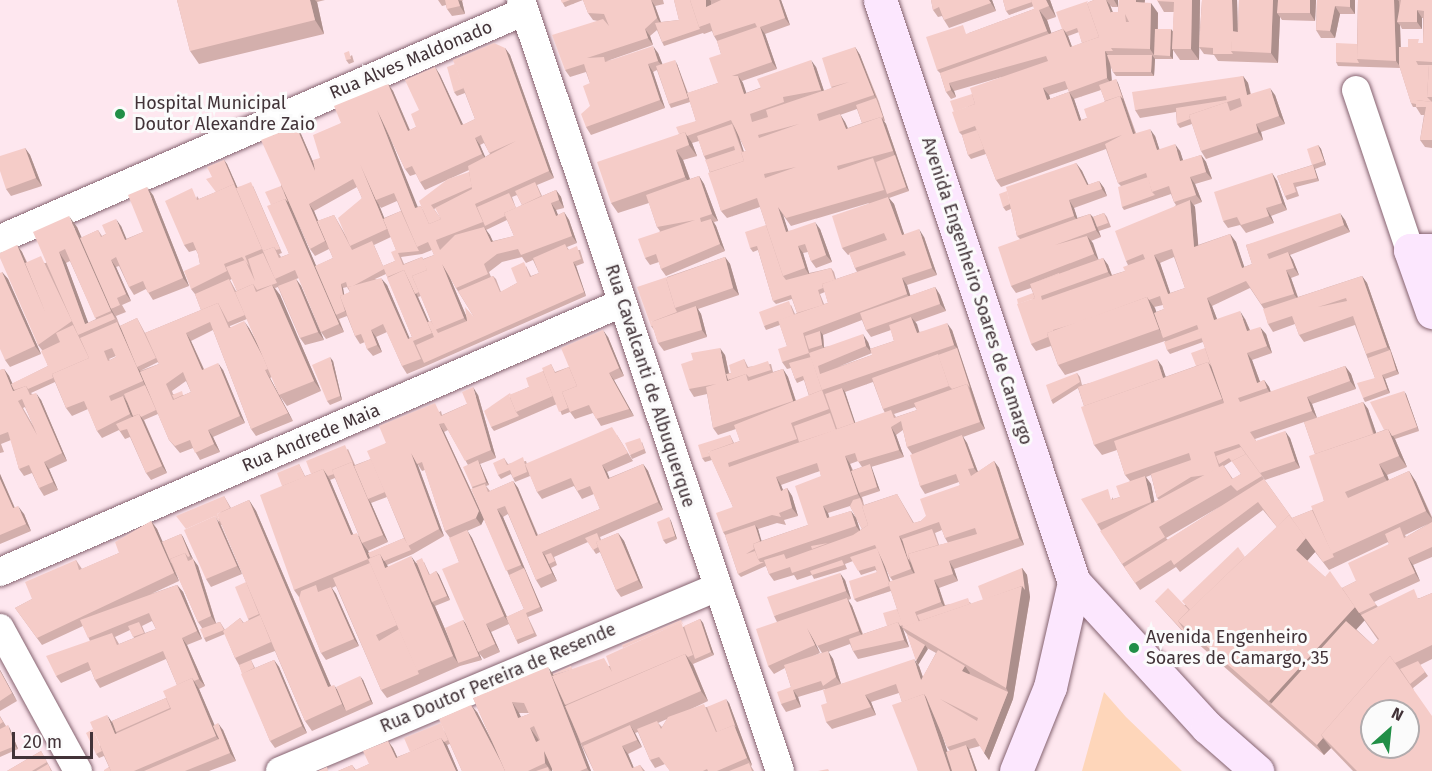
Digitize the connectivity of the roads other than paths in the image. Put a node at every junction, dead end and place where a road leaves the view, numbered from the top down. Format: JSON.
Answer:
{"nodes":[{"id":1,"x":880,"y":0,"type":"edge"},
{"id":2,"x":523,"y":6,"type":"edge"},
{"id":3,"x":1356,"y":90,"type":"dead end"},
{"id":4,"x":0,"y":239,"type":"edge"},
{"id":5,"x":1421,"y":250,"type":"edge"},
{"id":6,"x":622,"y":303,"type":"junction"},
{"id":7,"x":1432,"y":312,"type":"edge"},
{"id":8,"x":0,"y":572,"type":"edge"},
{"id":9,"x":1074,"y":582,"type":"junction"},
{"id":10,"x":717,"y":587,"type":"junction"},
{"id":11,"x":0,"y":628,"type":"edge"},
{"id":12,"x":78,"y":771,"type":"edge"},
{"id":13,"x":280,"y":771,"type":"edge"},
{"id":14,"x":780,"y":771,"type":"edge"},
{"id":15,"x":1016,"y":771,"type":"edge"},
{"id":16,"x":1257,"y":771,"type":"edge"}],
"edges":[{"from":1,"to":9,"type":"street","name":"Avenida Engenheiro Soares de Camargo"},
{"from":2,"to":4,"type":"street","name":"Rua Alves Maldonado"},
{"from":2,"to":6,"type":"street","name":"Rua Cavalcanti de Albuquerque"},
{"from":3,"to":5,"type":"street"},
{"from":5,"to":7,"type":"street"},
{"from":6,"to":8,"type":"street","name":"Rua Andrede Maia"},
{"from":6,"to":10,"type":"street","name":"Rua Cavalcanti de Albuquerque"},
{"from":9,"to":15,"type":"street"},
{"from":9,"to":16,"type":"street"},
{"from":10,"to":13,"type":"street","name":"Rua Doutor Pereira de Resende"},
{"from":10,"to":14,"type":"street","name":"Rua Cavalcanti de Albuquerque"},
{"from":11,"to":12,"type":"street"}]}
